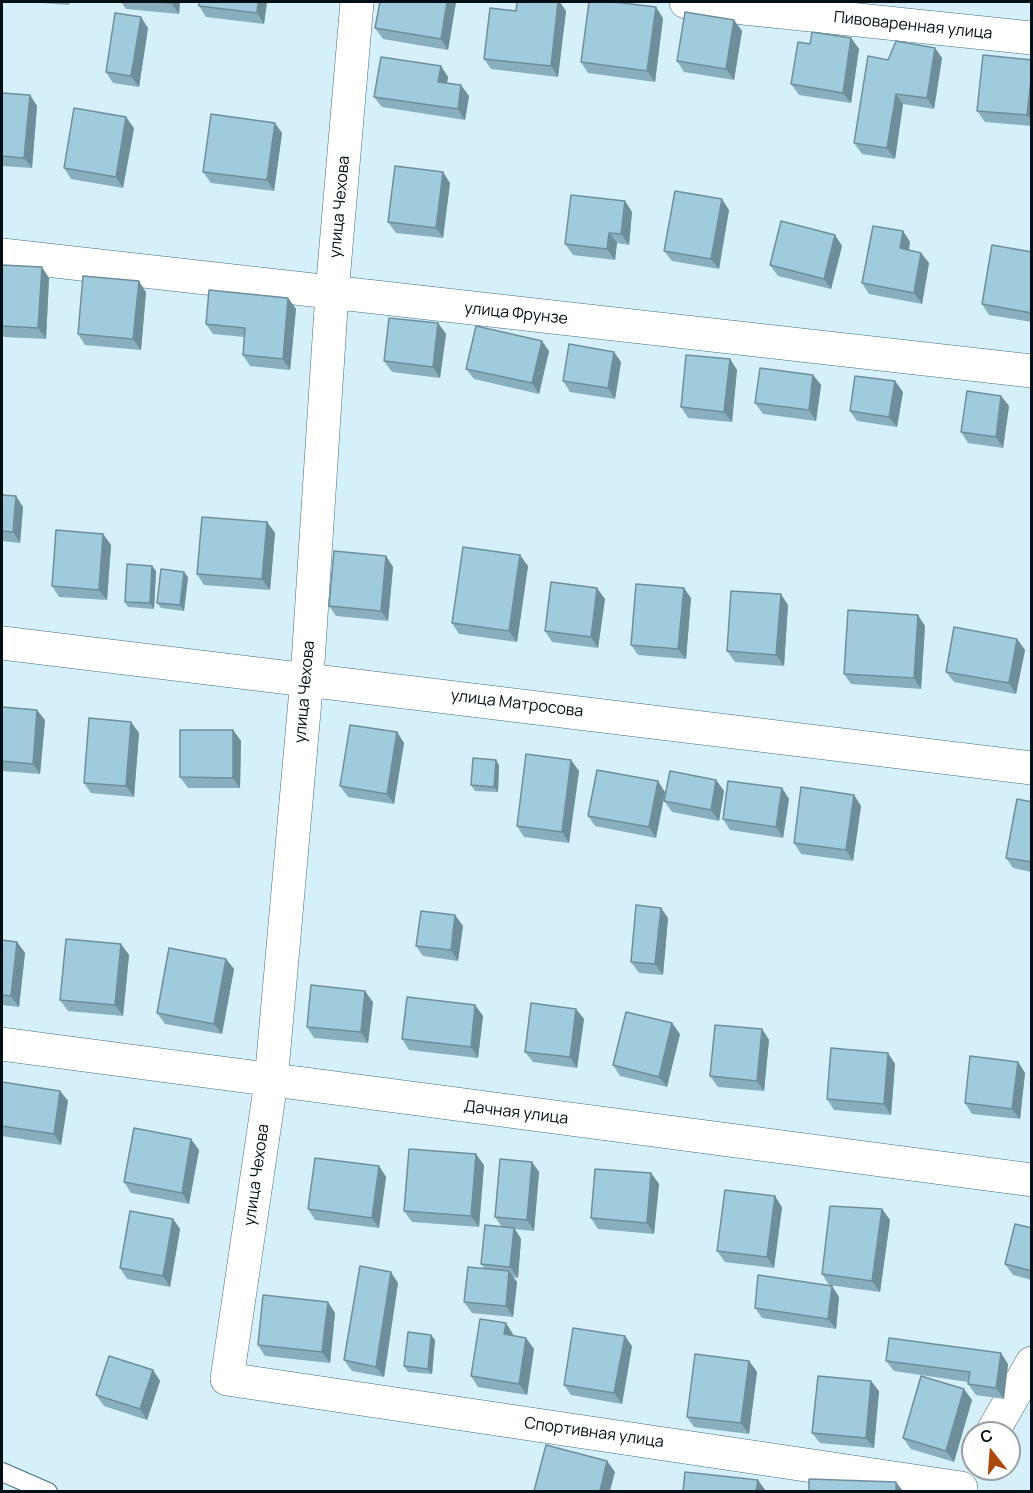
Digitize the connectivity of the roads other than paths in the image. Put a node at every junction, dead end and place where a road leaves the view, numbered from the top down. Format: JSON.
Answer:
{"nodes":[{"id":1,"x":357,"y":2,"type":"edge"},
{"id":2,"x":686,"y":2,"type":"edge"},
{"id":3,"x":1032,"y":38,"type":"edge"},
{"id":4,"x":2,"y":255,"type":"edge"},
{"id":5,"x":332,"y":293,"type":"junction"},
{"id":6,"x":1032,"y":371,"type":"edge"},
{"id":7,"x":2,"y":643,"type":"edge"},
{"id":8,"x":307,"y":678,"type":"junction"},
{"id":9,"x":1032,"y":768,"type":"edge"},
{"id":10,"x":2,"y":1044,"type":"edge"},
{"id":11,"x":270,"y":1082,"type":"junction"},
{"id":12,"x":1032,"y":1180,"type":"edge"},
{"id":13,"x":1032,"y":1363,"type":"edge"},
{"id":14,"x":227,"y":1379,"type":"joint"},
{"id":15,"x":999,"y":1421,"type":"edge"},
{"id":16,"x":2,"y":1472,"type":"edge"},
{"id":17,"x":964,"y":1482,"type":"edge"},
{"id":18,"x":48,"y":1491,"type":"edge"}],
"edges":[{"from":1,"to":5,"type":"street","name":"улица Чехова"},
{"from":2,"to":3,"type":"street","name":"Пивоваренная улица"},
{"from":4,"to":5,"type":"street","name":"улица Фрунзе"},
{"from":5,"to":6,"type":"street","name":"улица Фрунзе"},
{"from":5,"to":8,"type":"street","name":"улица Чехова"},
{"from":7,"to":8,"type":"street","name":"улица Матросова"},
{"from":8,"to":9,"type":"street","name":"улица Матросова"},
{"from":8,"to":11,"type":"street","name":"улица Чехова"},
{"from":10,"to":11,"type":"street","name":"Дачная улица"},
{"from":11,"to":12,"type":"street","name":"Дачная улица"},
{"from":11,"to":14,"type":"street","name":"улица Чехова"},
{"from":13,"to":15,"type":"street"},
{"from":14,"to":17,"type":"street","name":"Спортивная улица"},
{"from":16,"to":18,"type":"lane"}]}
